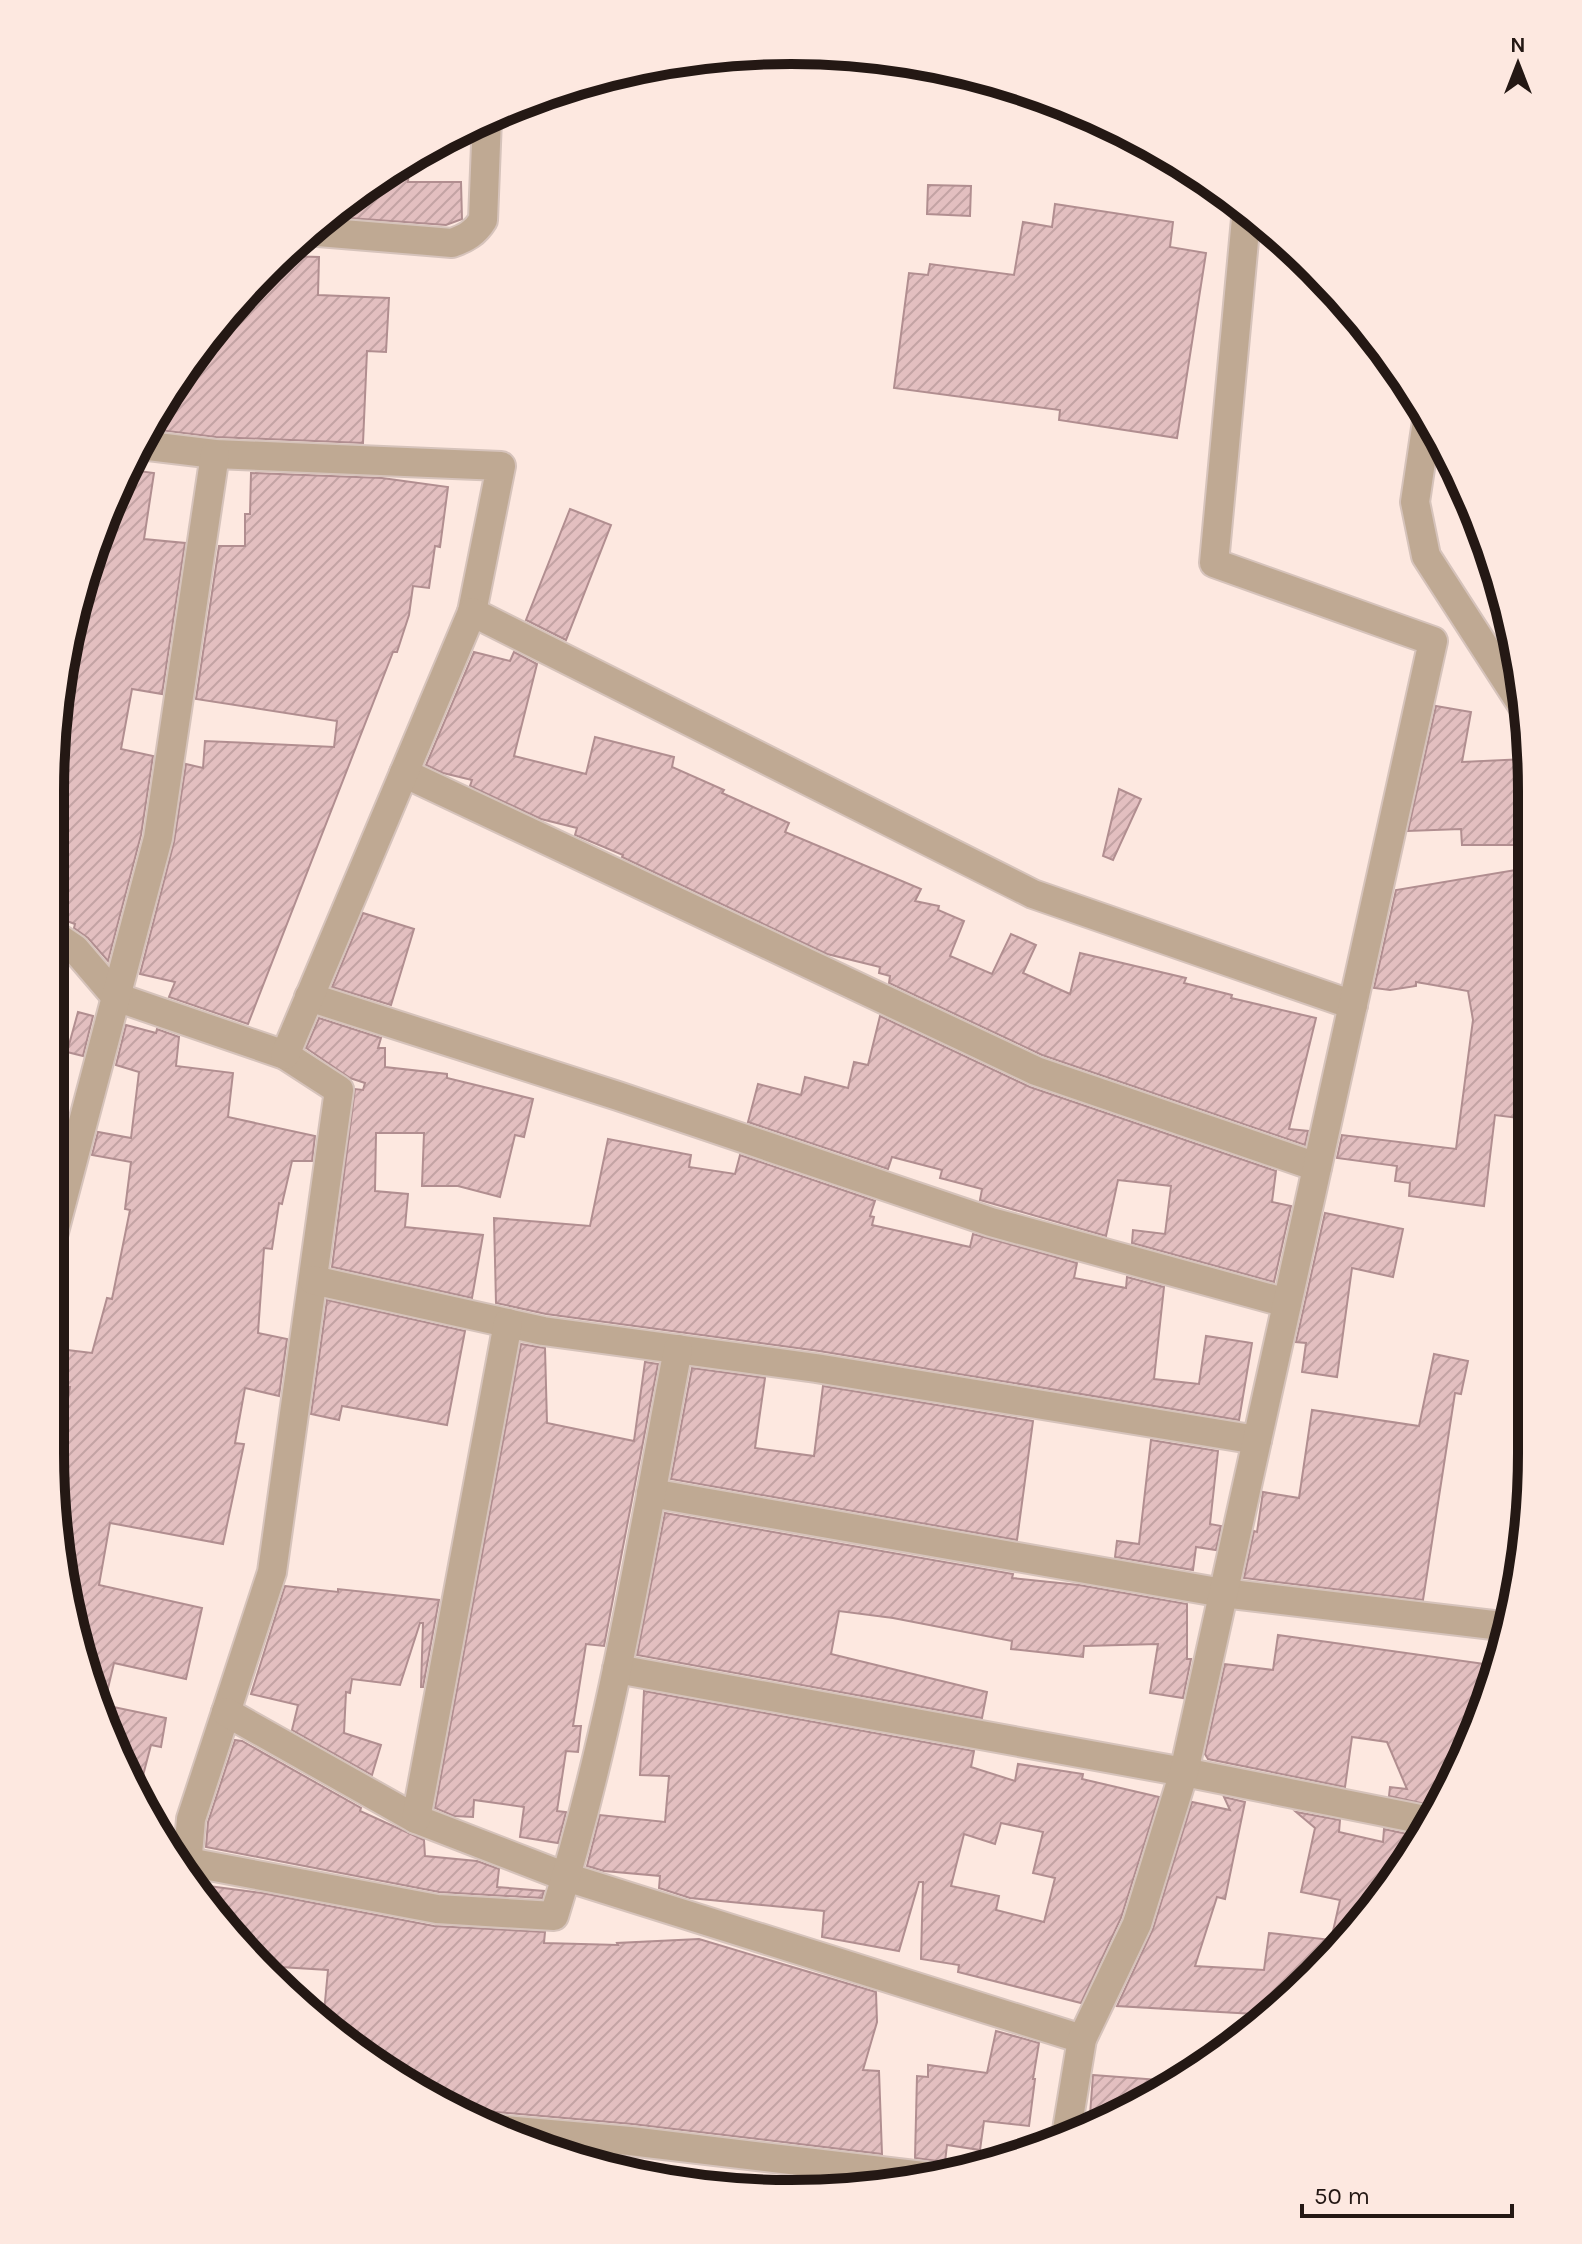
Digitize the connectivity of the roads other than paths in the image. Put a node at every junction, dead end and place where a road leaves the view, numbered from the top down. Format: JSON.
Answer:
{"nodes":[{"id":1,"x":487,"y":131,"type":"edge"},
{"id":2,"x":1246,"y":224,"type":"edge"},
{"id":3,"x":326,"y":233,"type":"edge"},
{"id":4,"x":1425,"y":435,"type":"edge"},
{"id":5,"x":151,"y":446,"type":"edge"},
{"id":6,"x":215,"y":454,"type":"junction"},
{"id":7,"x":472,"y":612,"type":"junction"},
{"id":8,"x":1510,"y":687,"type":"edge"},
{"id":9,"x":404,"y":773,"type":"junction"},
{"id":10,"x":64,"y":942,"type":"edge"},
{"id":11,"x":116,"y":997,"type":"junction"},
{"id":12,"x":309,"y":997,"type":"junction"},
{"id":13,"x":1353,"y":1005,"type":"junction"},
{"id":14,"x":285,"y":1055,"type":"junction"},
{"id":15,"x":1317,"y":1167,"type":"junction"},
{"id":16,"x":64,"y":1194,"type":"edge"},
{"id":17,"x":313,"y":1280,"type":"junction"},
{"id":18,"x":1287,"y":1303,"type":"junction"},
{"id":19,"x":508,"y":1323,"type":"junction"},
{"id":20,"x":678,"y":1349,"type":"junction"},
{"id":21,"x":1257,"y":1440,"type":"junction"},
{"id":22,"x":651,"y":1493,"type":"junction"},
{"id":23,"x":1223,"y":1593,"type":"junction"},
{"id":24,"x":1497,"y":1625,"type":"edge"},
{"id":25,"x":617,"y":1669,"type":"junction"},
{"id":26,"x":226,"y":1712,"type":"junction"},
{"id":27,"x":1184,"y":1772,"type":"junction"},
{"id":28,"x":416,"y":1819,"type":"junction"},
{"id":29,"x":1420,"y":1819,"type":"edge"},
{"id":30,"x":188,"y":1858,"type":"edge"},
{"id":31,"x":197,"y":1872,"type":"edge"},
{"id":32,"x":566,"y":1877,"type":"junction"},
{"id":33,"x":1082,"y":2039,"type":"junction"},
{"id":34,"x":1068,"y":2125,"type":"edge"},
{"id":35,"x":534,"y":2132,"type":"edge"},
{"id":36,"x":894,"y":2173,"type":"edge"}],
"edges":[{"from":1,"to":3,"type":"street"},
{"from":2,"to":13,"type":"street"},
{"from":4,"to":8,"type":"street"},
{"from":5,"to":6,"type":"street"},
{"from":6,"to":7,"type":"street"},
{"from":6,"to":11,"type":"street"},
{"from":7,"to":9,"type":"street"},
{"from":7,"to":13,"type":"street"},
{"from":9,"to":12,"type":"street"},
{"from":9,"to":15,"type":"street"},
{"from":10,"to":11,"type":"street"},
{"from":11,"to":14,"type":"street"},
{"from":11,"to":16,"type":"street"},
{"from":12,"to":14,"type":"street"},
{"from":12,"to":18,"type":"street"},
{"from":13,"to":15,"type":"street"},
{"from":14,"to":17,"type":"street"},
{"from":15,"to":18,"type":"street"},
{"from":17,"to":19,"type":"street"},
{"from":17,"to":26,"type":"street"},
{"from":18,"to":21,"type":"street"},
{"from":19,"to":20,"type":"street"},
{"from":19,"to":28,"type":"street"},
{"from":20,"to":21,"type":"street"},
{"from":20,"to":22,"type":"street"},
{"from":21,"to":23,"type":"street"},
{"from":22,"to":23,"type":"street"},
{"from":22,"to":25,"type":"street"},
{"from":23,"to":24,"type":"street"},
{"from":23,"to":27,"type":"street"},
{"from":25,"to":27,"type":"street"},
{"from":25,"to":32,"type":"street"},
{"from":26,"to":28,"type":"street"},
{"from":26,"to":30,"type":"street"},
{"from":27,"to":29,"type":"street"},
{"from":27,"to":33,"type":"street"},
{"from":28,"to":32,"type":"street"},
{"from":31,"to":32,"type":"street"},
{"from":32,"to":33,"type":"street"},
{"from":33,"to":34,"type":"street"},
{"from":35,"to":36,"type":"street"}]}
